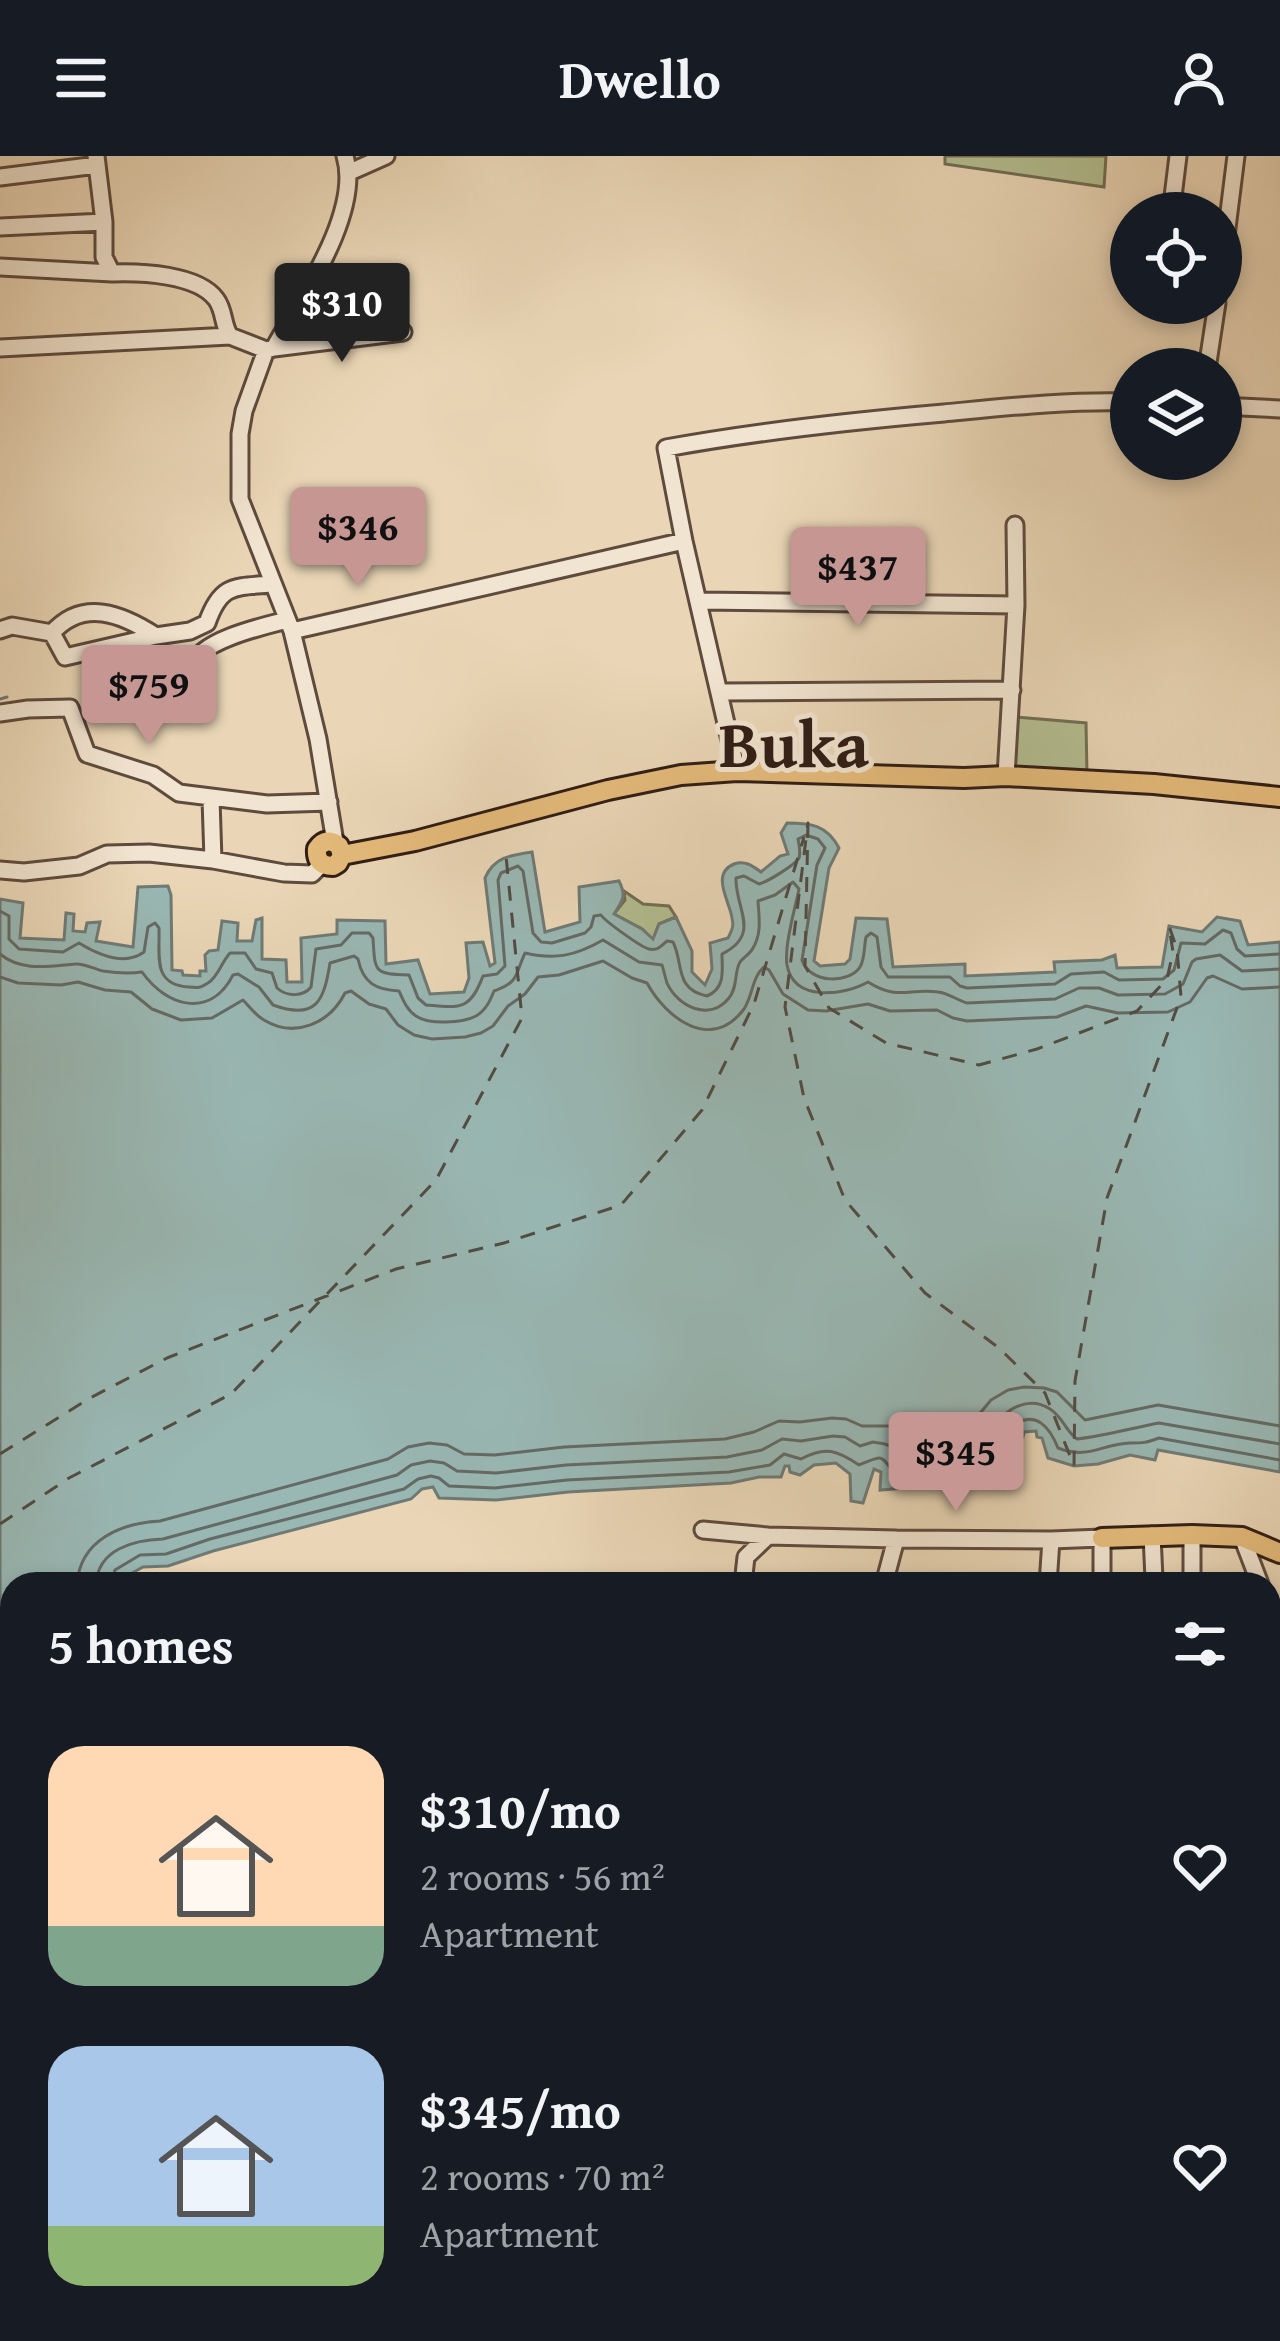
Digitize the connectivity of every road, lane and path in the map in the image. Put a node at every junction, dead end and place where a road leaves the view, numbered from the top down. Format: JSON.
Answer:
{"nodes":[{"id":1,"x":386,"y":156,"type":"edge"},
{"id":2,"x":1178,"y":156,"type":"edge"},
{"id":3,"x":1236,"y":156,"type":"edge"},
{"id":4,"x":96,"y":160,"type":"edge"},
{"id":5,"x":347,"y":164,"type":"edge"},
{"id":6,"x":0,"y":177,"type":"edge"},
{"id":7,"x":1174,"y":192,"type":"edge"},
{"id":8,"x":1231,"y":192,"type":"edge"},
{"id":9,"x":104,"y":221,"type":"junction"},
{"id":10,"x":0,"y":226,"type":"edge"},
{"id":11,"x":0,"y":267,"type":"edge"},
{"id":12,"x":112,"y":272,"type":"junction"},
{"id":13,"x":403,"y":332,"type":"dead end"},
{"id":14,"x":230,"y":335,"type":"junction"},
{"id":15,"x":0,"y":348,"type":"edge"},
{"id":16,"x":270,"y":349,"type":"junction"},
{"id":17,"x":1110,"y":403,"type":"edge"},
{"id":18,"x":1242,"y":407,"type":"edge"},
{"id":19,"x":1280,"y":409,"type":"edge"},
{"id":20,"x":1015,"y":525,"type":"dead end"},
{"id":21,"x":684,"y":541,"type":"junction"},
{"id":22,"x":273,"y":584,"type":"junction"},
{"id":23,"x":700,"y":602,"type":"junction"},
{"id":24,"x":1016,"y":605,"type":"junction"},
{"id":25,"x":290,"y":625,"type":"junction"},
{"id":26,"x":0,"y":630,"type":"edge"},
{"id":27,"x":52,"y":633,"type":"junction"},
{"id":28,"x":156,"y":636,"type":"junction"},
{"id":29,"x":1012,"y":690,"type":"junction"},
{"id":30,"x":720,"y":692,"type":"junction"},
{"id":31,"x":198,"y":702,"type":"dead end"},
{"id":32,"x":0,"y":713,"type":"edge"},
{"id":33,"x":737,"y":771,"type":"junction"},
{"id":34,"x":1006,"y":776,"type":"junction"},
{"id":35,"x":1280,"y":797,"type":"edge"},
{"id":36,"x":211,"y":799,"type":"junction"},
{"id":37,"x":329,"y":802,"type":"junction"},
{"id":38,"x":339,"y":849,"type":"junction"},
{"id":39,"x":213,"y":860,"type":"junction"},
{"id":40,"x":322,"y":863,"type":"joint"},
{"id":41,"x":0,"y":870,"type":"edge"},
{"id":42,"x":703,"y":1530,"type":"dead end"},
{"id":43,"x":1192,"y":1534,"type":"junction"},
{"id":44,"x":1153,"y":1535,"type":"junction"},
{"id":45,"x":768,"y":1536,"type":"junction"},
{"id":46,"x":1242,"y":1537,"type":"junction"},
{"id":47,"x":1102,"y":1538,"type":"junction"},
{"id":48,"x":896,"y":1539,"type":"junction"},
{"id":49,"x":1051,"y":1540,"type":"junction"},
{"id":50,"x":1280,"y":1552,"type":"edge"},
{"id":51,"x":744,"y":1572,"type":"edge"},
{"id":52,"x":887,"y":1572,"type":"edge"},
{"id":53,"x":1049,"y":1572,"type":"edge"},
{"id":54,"x":1102,"y":1572,"type":"edge"},
{"id":55,"x":1154,"y":1572,"type":"edge"},
{"id":56,"x":1192,"y":1572,"type":"edge"},
{"id":57,"x":1255,"y":1572,"type":"edge"}],
"edges":[{"from":1,"to":5,"type":"street"},
{"from":2,"to":7,"type":"street"},
{"from":3,"to":8,"type":"street"},
{"from":4,"to":6,"type":"street"},
{"from":4,"to":9,"type":"street"},
{"from":5,"to":16,"type":"street"},
{"from":9,"to":10,"type":"street"},
{"from":9,"to":12,"type":"street"},
{"from":11,"to":12,"type":"street"},
{"from":12,"to":14,"type":"street"},
{"from":13,"to":16,"type":"street"},
{"from":14,"to":15,"type":"street"},
{"from":14,"to":16,"type":"street"},
{"from":16,"to":22,"type":"street"},
{"from":17,"to":21,"type":"street"},
{"from":18,"to":19,"type":"street"},
{"from":20,"to":24,"type":"street"},
{"from":21,"to":23,"type":"street"},
{"from":21,"to":25,"type":"street"},
{"from":22,"to":25,"type":"street"},
{"from":22,"to":28,"type":"street"},
{"from":23,"to":24,"type":"street"},
{"from":23,"to":30,"type":"street"},
{"from":24,"to":29,"type":"street"},
{"from":25,"to":31,"type":"street"},
{"from":25,"to":37,"type":"street"},
{"from":26,"to":27,"type":"street"},
{"from":27,"to":28,"type":"street"},
{"from":27,"to":28,"type":"street"},
{"from":29,"to":30,"type":"street"},
{"from":29,"to":34,"type":"street"},
{"from":30,"to":33,"type":"street"},
{"from":32,"to":36,"type":"street"},
{"from":33,"to":34,"type":"main road"},
{"from":33,"to":38,"type":"main road"},
{"from":34,"to":35,"type":"main road"},
{"from":36,"to":37,"type":"street"},
{"from":36,"to":39,"type":"street"},
{"from":37,"to":38,"type":"street"},
{"from":38,"to":40,"type":"main road"},
{"from":39,"to":40,"type":"street"},
{"from":39,"to":41,"type":"street"},
{"from":42,"to":45,"type":"street"},
{"from":43,"to":44,"type":"main road"},
{"from":43,"to":46,"type":"main road"},
{"from":43,"to":56,"type":"street"},
{"from":44,"to":47,"type":"main road"},
{"from":44,"to":55,"type":"street"},
{"from":45,"to":48,"type":"street"},
{"from":45,"to":51,"type":"street"},
{"from":46,"to":50,"type":"main road"},
{"from":46,"to":57,"type":"street"},
{"from":47,"to":49,"type":"street"},
{"from":47,"to":54,"type":"street"},
{"from":48,"to":49,"type":"street"},
{"from":48,"to":52,"type":"street"},
{"from":49,"to":53,"type":"street"}]}
